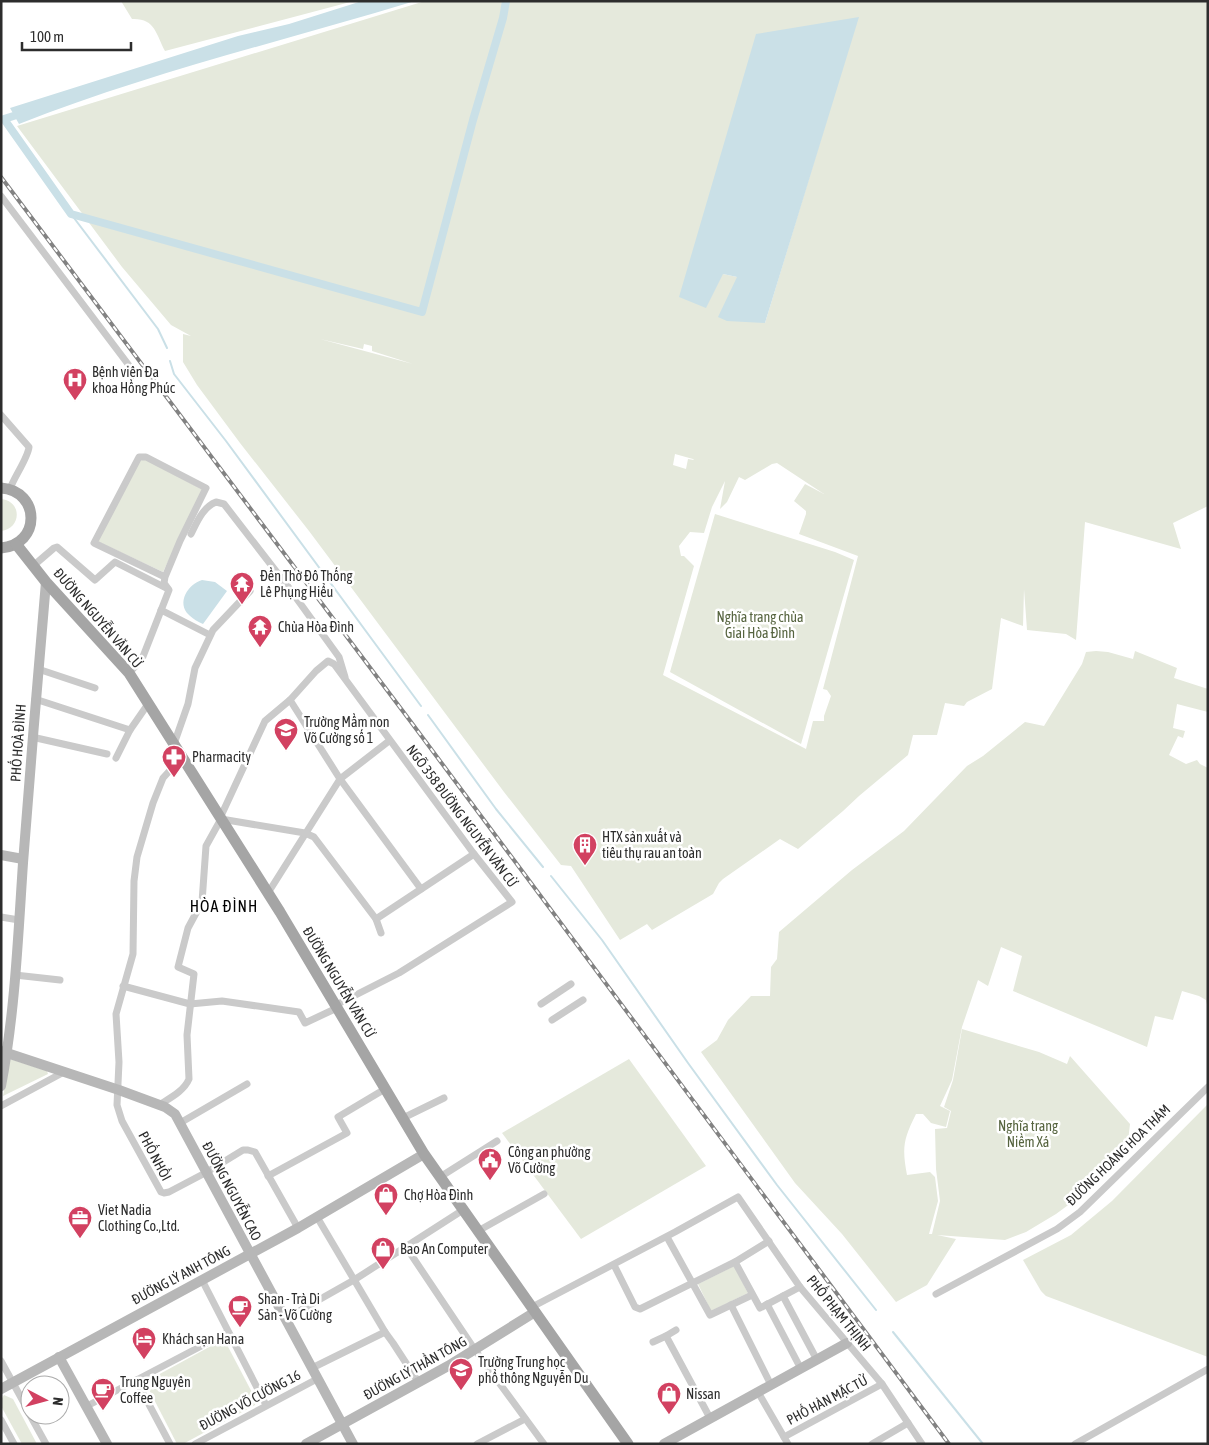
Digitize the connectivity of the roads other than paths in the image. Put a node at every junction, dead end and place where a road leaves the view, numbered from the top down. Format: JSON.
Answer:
{"nodes":[{"id":1,"x":1,"y":196,"type":"edge"},
{"id":2,"x":134,"y":372,"type":"dead end"},
{"id":3,"x":1,"y":415,"type":"edge"},
{"id":4,"x":6,"y":488,"type":"edge"},
{"id":5,"x":191,"y":534,"type":"dead end"},
{"id":6,"x":16,"y":544,"type":"junction"},
{"id":7,"x":1,"y":548,"type":"edge"},
{"id":8,"x":33,"y":566,"type":"junction"},
{"id":9,"x":165,"y":577,"type":"junction"},
{"id":10,"x":46,"y":582,"type":"junction"},
{"id":11,"x":169,"y":590,"type":"junction"},
{"id":12,"x":250,"y":591,"type":"dead end"},
{"id":13,"x":161,"y":610,"type":"junction"},
{"id":14,"x":210,"y":635,"type":"junction"},
{"id":15,"x":38,"y":669,"type":"junction"},
{"id":16,"x":129,"y":673,"type":"junction"},
{"id":17,"x":347,"y":682,"type":"junction"},
{"id":18,"x":96,"y":688,"type":"dead end"},
{"id":19,"x":35,"y":699,"type":"junction"},
{"id":20,"x":290,"y":700,"type":"junction"},
{"id":21,"x":148,"y":704,"type":"junction"},
{"id":22,"x":130,"y":730,"type":"junction"},
{"id":23,"x":32,"y":737,"type":"junction"},
{"id":24,"x":390,"y":741,"type":"junction"},
{"id":25,"x":174,"y":744,"type":"junction"},
{"id":26,"x":107,"y":754,"type":"dead end"},
{"id":27,"x":116,"y":758,"type":"dead end"},
{"id":28,"x":183,"y":759,"type":"junction"},
{"id":29,"x":340,"y":779,"type":"junction"},
{"id":30,"x":221,"y":819,"type":"junction"},
{"id":31,"x":305,"y":833,"type":"junction"},
{"id":32,"x":474,"y":854,"type":"junction"},
{"id":33,"x":1,"y":856,"type":"edge"},
{"id":34,"x":23,"y":859,"type":"junction"},
{"id":35,"x":421,"y":889,"type":"junction"},
{"id":36,"x":268,"y":893,"type":"junction"},
{"id":37,"x":1,"y":917,"type":"edge"},
{"id":38,"x":376,"y":919,"type":"junction"},
{"id":39,"x":19,"y":920,"type":"junction"},
{"id":40,"x":381,"y":932,"type":"dead end"},
{"id":41,"x":15,"y":975,"type":"junction"},
{"id":42,"x":60,"y":980,"type":"dead end"},
{"id":43,"x":571,"y":984,"type":"dead end"},
{"id":44,"x":123,"y":986,"type":"junction"},
{"id":45,"x":584,"y":1000,"type":"dead end"},
{"id":46,"x":190,"y":1004,"type":"junction"},
{"id":47,"x":541,"y":1004,"type":"dead end"},
{"id":48,"x":336,"y":1007,"type":"junction"},
{"id":49,"x":552,"y":1020,"type":"dead end"},
{"id":50,"x":4,"y":1052,"type":"edge"},
{"id":51,"x":64,"y":1072,"type":"junction"},
{"id":52,"x":247,"y":1084,"type":"dead end"},
{"id":53,"x":1,"y":1086,"type":"edge"},
{"id":54,"x":1208,"y":1087,"type":"edge"},
{"id":55,"x":385,"y":1089,"type":"junction"},
{"id":56,"x":118,"y":1090,"type":"junction"},
{"id":57,"x":444,"y":1098,"type":"dead end"},
{"id":58,"x":160,"y":1105,"type":"junction"},
{"id":59,"x":1,"y":1106,"type":"edge"},
{"id":60,"x":403,"y":1118,"type":"junction"},
{"id":61,"x":180,"y":1123,"type":"junction"},
{"id":62,"x":497,"y":1141,"type":"dead end"},
{"id":63,"x":424,"y":1154,"type":"junction"},
{"id":64,"x":206,"y":1172,"type":"junction"},
{"id":65,"x":268,"y":1176,"type":"junction"},
{"id":66,"x":440,"y":1177,"type":"junction"},
{"id":67,"x":544,"y":1194,"type":"dead end"},
{"id":68,"x":738,"y":1197,"type":"joint"},
{"id":69,"x":463,"y":1210,"type":"junction"},
{"id":70,"x":317,"y":1217,"type":"junction"},
{"id":71,"x":298,"y":1228,"type":"junction"},
{"id":72,"x":478,"y":1231,"type":"junction"},
{"id":73,"x":667,"y":1237,"type":"junction"},
{"id":74,"x":769,"y":1241,"type":"junction"},
{"id":75,"x":406,"y":1247,"type":"junction"},
{"id":76,"x":250,"y":1254,"type":"junction"},
{"id":77,"x":735,"y":1262,"type":"junction"},
{"id":78,"x":614,"y":1265,"type":"junction"},
{"id":79,"x":202,"y":1280,"type":"junction"},
{"id":80,"x":354,"y":1280,"type":"junction"},
{"id":81,"x":692,"y":1284,"type":"junction"},
{"id":82,"x":800,"y":1287,"type":"junction"},
{"id":83,"x":936,"y":1294,"type":"dead end"},
{"id":84,"x":752,"y":1295,"type":"junction"},
{"id":85,"x":782,"y":1296,"type":"junction"},
{"id":86,"x":767,"y":1304,"type":"junction"},
{"id":87,"x":731,"y":1305,"type":"junction"},
{"id":88,"x":533,"y":1310,"type":"junction"},
{"id":89,"x":285,"y":1320,"type":"junction"},
{"id":90,"x":676,"y":1330,"type":"dead end"},
{"id":91,"x":228,"y":1332,"type":"junction"},
{"id":92,"x":384,"y":1332,"type":"junction"},
{"id":93,"x":666,"y":1336,"type":"junction"},
{"id":94,"x":653,"y":1342,"type":"dead end"},
{"id":95,"x":847,"y":1343,"type":"junction"},
{"id":96,"x":475,"y":1350,"type":"junction"},
{"id":97,"x":59,"y":1357,"type":"junction"},
{"id":98,"x":817,"y":1360,"type":"junction"},
{"id":99,"x":1,"y":1361,"type":"edge"},
{"id":100,"x":312,"y":1368,"type":"junction"},
{"id":101,"x":801,"y":1369,"type":"junction"},
{"id":102,"x":1208,"y":1369,"type":"edge"},
{"id":103,"x":317,"y":1379,"type":"junction"},
{"id":104,"x":136,"y":1380,"type":"junction"},
{"id":105,"x":13,"y":1382,"type":"junction"},
{"id":106,"x":419,"y":1383,"type":"junction"},
{"id":107,"x":882,"y":1384,"type":"junction"},
{"id":108,"x":771,"y":1385,"type":"junction"},
{"id":109,"x":1,"y":1389,"type":"edge"},
{"id":110,"x":758,"y":1392,"type":"junction"},
{"id":111,"x":20,"y":1396,"type":"edge"},
{"id":112,"x":266,"y":1405,"type":"junction"},
{"id":113,"x":87,"y":1406,"type":"junction"},
{"id":114,"x":710,"y":1418,"type":"junction"},
{"id":115,"x":525,"y":1419,"type":"junction"},
{"id":116,"x":1,"y":1420,"type":"edge"},
{"id":117,"x":908,"y":1423,"type":"junction"},
{"id":118,"x":342,"y":1424,"type":"junction"},
{"id":119,"x":36,"y":1425,"type":"edge"},
{"id":120,"x":786,"y":1440,"type":"edge"},
{"id":121,"x":14,"y":1444,"type":"edge"},
{"id":122,"x":46,"y":1444,"type":"edge"},
{"id":123,"x":107,"y":1444,"type":"edge"},
{"id":124,"x":170,"y":1444,"type":"edge"},
{"id":125,"x":195,"y":1444,"type":"edge"},
{"id":126,"x":306,"y":1444,"type":"edge"},
{"id":127,"x":353,"y":1444,"type":"edge"},
{"id":128,"x":477,"y":1444,"type":"edge"},
{"id":129,"x":544,"y":1444,"type":"edge"},
{"id":130,"x":628,"y":1444,"type":"edge"},
{"id":131,"x":664,"y":1444,"type":"edge"},
{"id":132,"x":872,"y":1444,"type":"edge"},
{"id":133,"x":922,"y":1444,"type":"edge"},
{"id":134,"x":1075,"y":1444,"type":"edge"}],
"edges":[{"from":1,"to":2,"type":"street"},
{"from":3,"to":4,"type":"street"},
{"from":4,"to":6,"type":"main road"},
{"from":5,"to":17,"type":"street"},
{"from":6,"to":7,"type":"main road"},
{"from":6,"to":8,"type":"main road","name":"ĐƯỜNG NGUYỄN VĂN CỪ"},
{"from":8,"to":10,"type":"main road","name":"ĐƯỜNG NGUYỄN VĂN CỪ"},
{"from":8,"to":11,"type":"street"},
{"from":9,"to":9,"type":"street"},
{"from":9,"to":11,"type":"street"},
{"from":10,"to":15,"type":"street","name":"PHỐ HOÀ ĐÌNH"},
{"from":10,"to":16,"type":"main road","name":"ĐƯỜNG NGUYỄN VĂN CỪ"},
{"from":11,"to":13,"type":"street"},
{"from":12,"to":14,"type":"street"},
{"from":13,"to":14,"type":"street"},
{"from":13,"to":16,"type":"street"},
{"from":14,"to":25,"type":"street"},
{"from":15,"to":18,"type":"street"},
{"from":15,"to":19,"type":"street","name":"PHỐ HOÀ ĐÌNH"},
{"from":16,"to":21,"type":"main road","name":"ĐƯỜNG NGUYỄN VĂN CỪ"},
{"from":17,"to":20,"type":"street","name":"NGÕ 358 ĐƯỜNG NGUYỄN VĂN CỪ"},
{"from":17,"to":24,"type":"street","name":"NGÕ 358 ĐƯỜNG NGUYỄN VĂN CỪ"},
{"from":19,"to":22,"type":"street"},
{"from":19,"to":23,"type":"street","name":"PHỐ HOÀ ĐÌNH"},
{"from":20,"to":29,"type":"street"},
{"from":20,"to":30,"type":"street","name":"NGÕ 358 ĐƯỜNG NGUYỄN VĂN CỪ"},
{"from":21,"to":22,"type":"street"},
{"from":21,"to":25,"type":"main road","name":"ĐƯỜNG NGUYỄN VĂN CỪ"},
{"from":22,"to":27,"type":"street"},
{"from":23,"to":26,"type":"street"},
{"from":23,"to":34,"type":"street","name":"PHỐ HOÀ ĐÌNH"},
{"from":24,"to":29,"type":"street"},
{"from":24,"to":32,"type":"street","name":"NGÕ 358 ĐƯỜNG NGUYỄN VĂN CỪ"},
{"from":25,"to":28,"type":"main road","name":"ĐƯỜNG NGUYỄN VĂN CỪ"},
{"from":28,"to":30,"type":"main road","name":"ĐƯỜNG NGUYỄN VĂN CỪ"},
{"from":28,"to":44,"type":"street"},
{"from":29,"to":31,"type":"street"},
{"from":29,"to":35,"type":"street"},
{"from":30,"to":31,"type":"street"},
{"from":30,"to":36,"type":"main road","name":"ĐƯỜNG NGUYỄN VĂN CỪ"},
{"from":30,"to":46,"type":"street","name":"NGÕ 358 ĐƯỜNG NGUYỄN VĂN CỪ"},
{"from":31,"to":36,"type":"street"},
{"from":31,"to":38,"type":"street"},
{"from":32,"to":35,"type":"street"},
{"from":32,"to":48,"type":"street","name":"NGÕ 358 ĐƯỜNG NGUYỄN VĂN CỪ"},
{"from":33,"to":34,"type":"street"},
{"from":34,"to":39,"type":"street","name":"PHỐ HOÀ ĐÌNH"},
{"from":35,"to":38,"type":"street"},
{"from":36,"to":48,"type":"main road","name":"ĐƯỜNG NGUYỄN VĂN CỪ"},
{"from":37,"to":39,"type":"street"},
{"from":38,"to":40,"type":"street"},
{"from":39,"to":41,"type":"street","name":"PHỐ HOÀ ĐÌNH"},
{"from":41,"to":42,"type":"street"},
{"from":41,"to":50,"type":"street","name":"PHỐ HOÀ ĐÌNH"},
{"from":43,"to":47,"type":"street"},
{"from":44,"to":46,"type":"street"},
{"from":44,"to":56,"type":"street"},
{"from":45,"to":49,"type":"street"},
{"from":46,"to":48,"type":"street"},
{"from":46,"to":58,"type":"street"},
{"from":48,"to":55,"type":"main road","name":"ĐƯỜNG NGUYỄN VĂN CỪ"},
{"from":50,"to":51,"type":"street","name":"ĐƯỜNG NGUYỄN CAO"},
{"from":50,"to":53,"type":"street","name":"PHỐ HOÀ ĐÌNH"},
{"from":51,"to":56,"type":"street","name":"ĐƯỜNG NGUYỄN CAO"},
{"from":51,"to":59,"type":"street"},
{"from":52,"to":61,"type":"street"},
{"from":54,"to":83,"type":"street","name":"ĐƯỜNG HOÀNG HOA THÁM"},
{"from":55,"to":60,"type":"main road","name":"ĐƯỜNG NGUYỄN VĂN CỪ"},
{"from":55,"to":65,"type":"street"},
{"from":56,"to":58,"type":"street","name":"ĐƯỜNG NGUYỄN CAO"},
{"from":56,"to":64,"type":"street","name":"PHỐ NHỒI"},
{"from":57,"to":60,"type":"street"},
{"from":58,"to":61,"type":"street","name":"ĐƯỜNG NGUYỄN CAO"},
{"from":60,"to":63,"type":"main road","name":"ĐƯỜNG NGUYỄN VĂN CỪ"},
{"from":61,"to":64,"type":"street","name":"ĐƯỜNG NGUYỄN CAO"},
{"from":62,"to":66,"type":"street"},
{"from":63,"to":66,"type":"main road","name":"ĐƯỜNG NGUYỄN VĂN CỪ"},
{"from":63,"to":70,"type":"street","name":"ĐƯỜNG LÝ ANH TÔNG"},
{"from":64,"to":65,"type":"street","name":"PHỐ NHỒI"},
{"from":64,"to":76,"type":"street","name":"ĐƯỜNG NGUYỄN CAO"},
{"from":65,"to":71,"type":"street","name":"PHỐ NHỒI"},
{"from":66,"to":69,"type":"main road","name":"ĐƯỜNG NGUYỄN VĂN CỪ"},
{"from":67,"to":72,"type":"street"},
{"from":68,"to":73,"type":"street","name":"ĐƯỜNG LÝ THẦN TÔNG"},
{"from":68,"to":74,"type":"street","name":"PHỐ PHẠM THỊNH"},
{"from":69,"to":72,"type":"main road","name":"ĐƯỜNG NGUYỄN VĂN CỪ"},
{"from":69,"to":75,"type":"street"},
{"from":70,"to":71,"type":"street","name":"ĐƯỜNG LÝ ANH TÔNG"},
{"from":70,"to":80,"type":"street"},
{"from":71,"to":76,"type":"street","name":"ĐƯỜNG LÝ ANH TÔNG"},
{"from":72,"to":88,"type":"main road","name":"ĐƯỜNG NGUYỄN VĂN CỪ"},
{"from":73,"to":78,"type":"street","name":"ĐƯỜNG LÝ THẦN TÔNG"},
{"from":73,"to":81,"type":"street"},
{"from":74,"to":77,"type":"street"},
{"from":74,"to":82,"type":"street","name":"PHỐ PHẠM THỊNH"},
{"from":75,"to":80,"type":"street"},
{"from":75,"to":96,"type":"street"},
{"from":76,"to":79,"type":"street","name":"ĐƯỜNG LÝ ANH TÔNG"},
{"from":76,"to":89,"type":"street","name":"ĐƯỜNG NGUYỄN CAO"},
{"from":77,"to":81,"type":"street"},
{"from":77,"to":84,"type":"street"},
{"from":78,"to":81,"type":"street"},
{"from":78,"to":88,"type":"street","name":"ĐƯỜNG LÝ THẦN TÔNG"},
{"from":79,"to":91,"type":"street"},
{"from":79,"to":97,"type":"street","name":"ĐƯỜNG LÝ ANH TÔNG"},
{"from":80,"to":89,"type":"street"},
{"from":80,"to":92,"type":"street"},
{"from":81,"to":87,"type":"street"},
{"from":82,"to":85,"type":"street"},
{"from":82,"to":95,"type":"street","name":"PHỐ PHẠM THỊNH"},
{"from":84,"to":86,"type":"street"},
{"from":84,"to":87,"type":"street"},
{"from":85,"to":86,"type":"street"},
{"from":85,"to":98,"type":"street"},
{"from":86,"to":101,"type":"street"},
{"from":87,"to":108,"type":"street"},
{"from":88,"to":96,"type":"street","name":"ĐƯỜNG LÝ THẦN TÔNG"},
{"from":88,"to":130,"type":"main road","name":"ĐƯỜNG NGUYỄN VĂN CỪ"},
{"from":89,"to":100,"type":"street","name":"ĐƯỜNG NGUYỄN CAO"},
{"from":90,"to":93,"type":"street"},
{"from":91,"to":104,"type":"street"},
{"from":91,"to":112,"type":"street"},
{"from":92,"to":100,"type":"street","name":"ĐƯỜNG VÕ CƯỜNG 16"},
{"from":92,"to":106,"type":"street"},
{"from":93,"to":94,"type":"street"},
{"from":93,"to":114,"type":"street"},
{"from":95,"to":98,"type":"street"},
{"from":95,"to":107,"type":"street","name":"PHỐ PHẠM THỊNH"},
{"from":96,"to":106,"type":"street","name":"ĐƯỜNG LÝ THẦN TÔNG"},
{"from":96,"to":115,"type":"street"},
{"from":97,"to":105,"type":"street","name":"ĐƯỜNG LÝ ANH TÔNG"},
{"from":97,"to":113,"type":"street"},
{"from":98,"to":101,"type":"street"},
{"from":99,"to":105,"type":"street"},
{"from":100,"to":103,"type":"street","name":"ĐƯỜNG NGUYỄN CAO"},
{"from":101,"to":108,"type":"street"},
{"from":102,"to":134,"type":"street"},
{"from":103,"to":112,"type":"street","name":"ĐƯỜNG VÕ CƯỜNG 16"},
{"from":103,"to":118,"type":"street","name":"ĐƯỜNG NGUYỄN CAO"},
{"from":104,"to":113,"type":"street"},
{"from":104,"to":124,"type":"street"},
{"from":105,"to":109,"type":"street","name":"ĐƯỜNG LÝ ANH TÔNG"},
{"from":105,"to":111,"type":"street"},
{"from":106,"to":118,"type":"street","name":"ĐƯỜNG LÝ THẦN TÔNG"},
{"from":107,"to":117,"type":"street","name":"PHỐ PHẠM THỊNH"},
{"from":107,"to":120,"type":"street","name":"PHỐ HÀN MẶC TỬ"},
{"from":108,"to":110,"type":"street"},
{"from":110,"to":114,"type":"street"},
{"from":110,"to":120,"type":"street"},
{"from":112,"to":125,"type":"street","name":"ĐƯỜNG VÕ CƯỜNG 16"},
{"from":113,"to":123,"type":"street"},
{"from":114,"to":131,"type":"street"},
{"from":115,"to":128,"type":"street"},
{"from":115,"to":129,"type":"street"},
{"from":116,"to":121,"type":"street"},
{"from":117,"to":132,"type":"street"},
{"from":117,"to":133,"type":"street","name":"PHỐ PHẠM THỊNH"},
{"from":118,"to":126,"type":"street","name":"ĐƯỜNG LÝ THẦN TÔNG"},
{"from":118,"to":127,"type":"street","name":"ĐƯỜNG NGUYỄN CAO"},
{"from":119,"to":122,"type":"street"}]}
